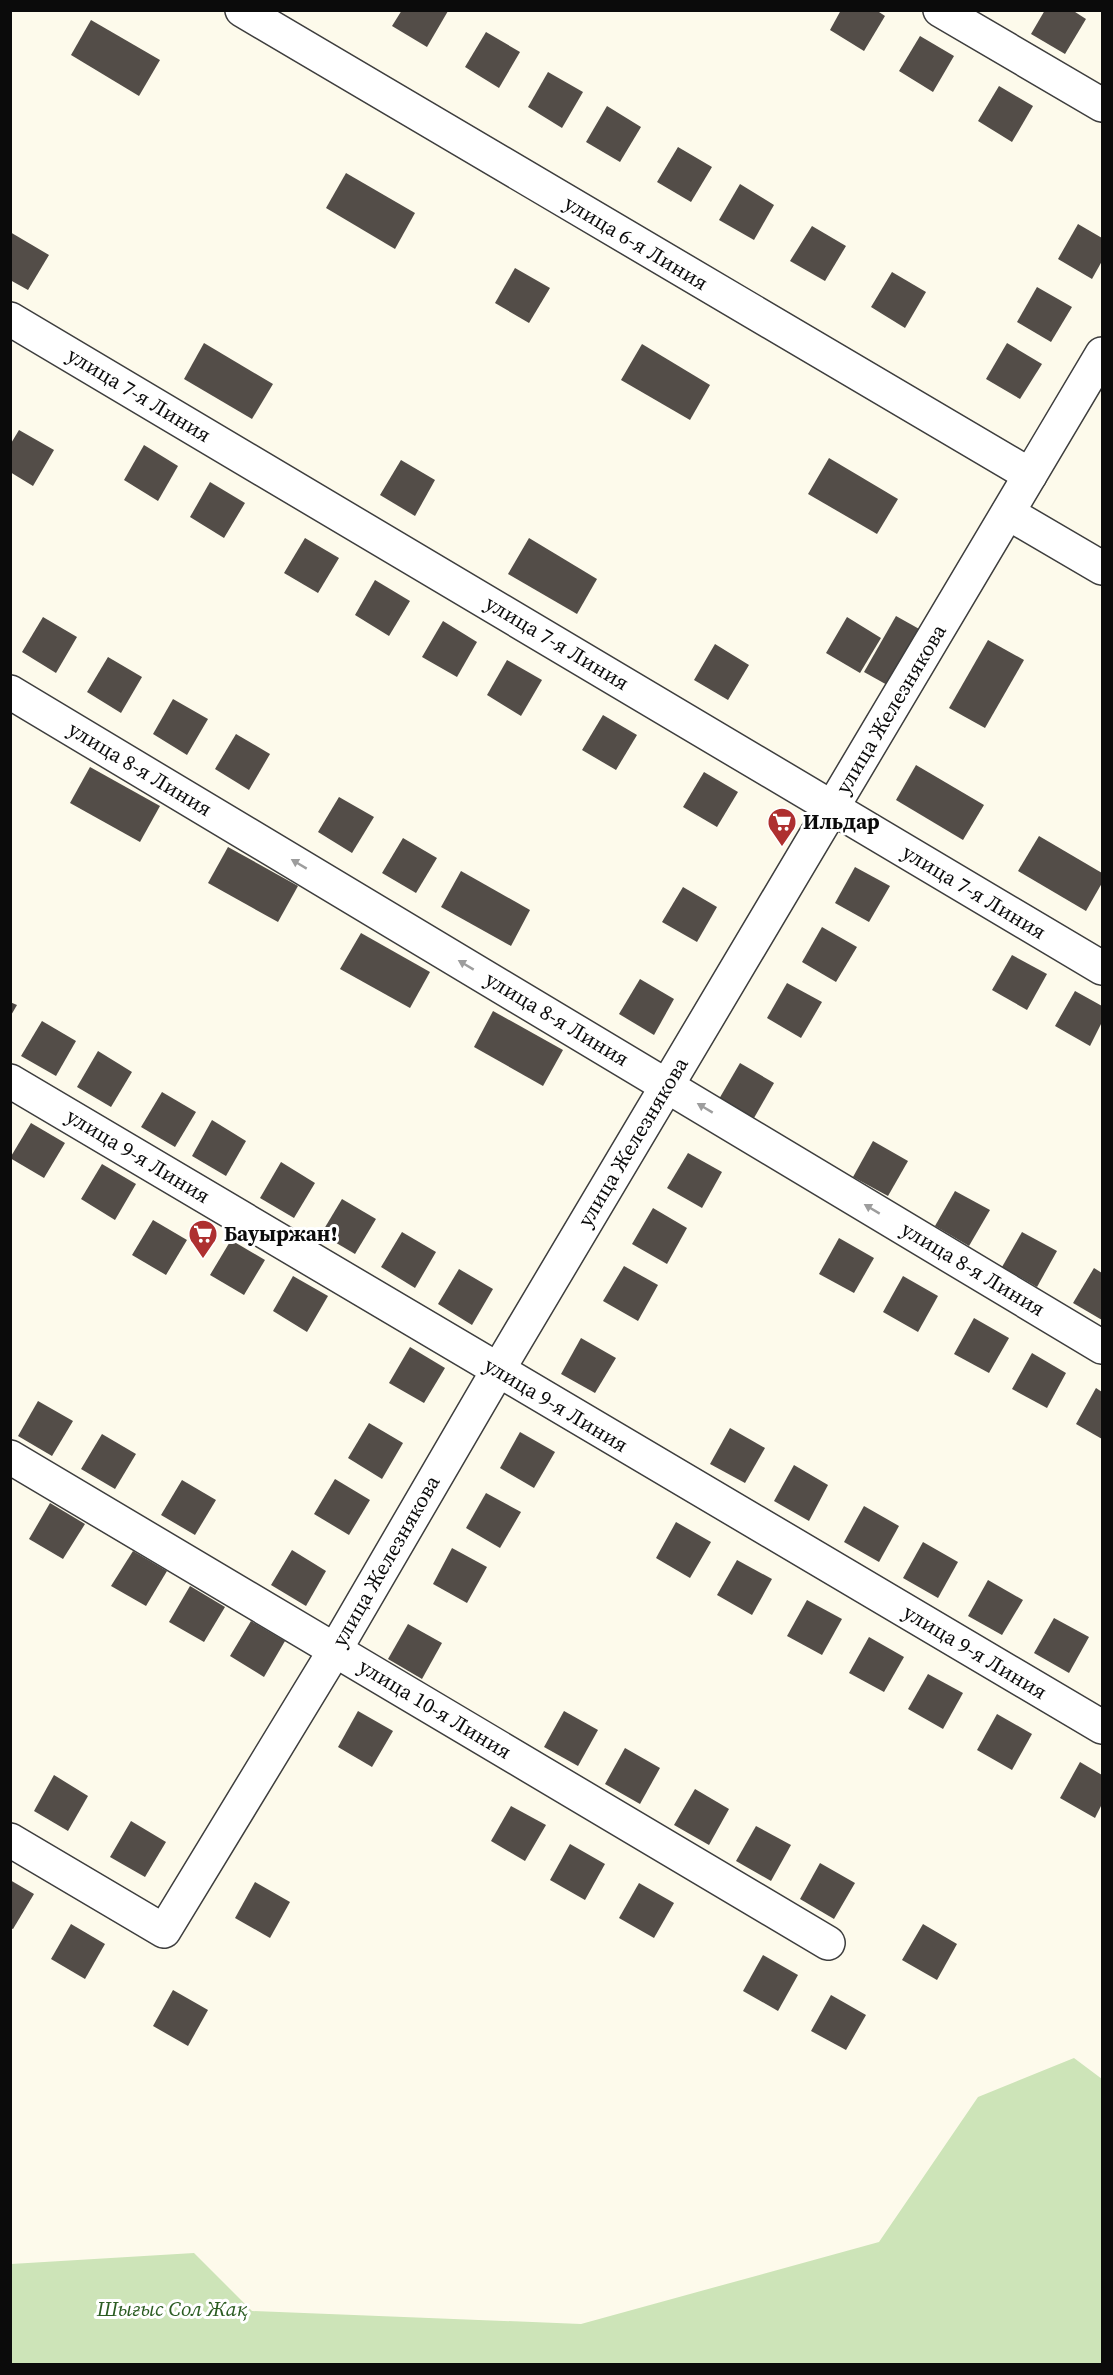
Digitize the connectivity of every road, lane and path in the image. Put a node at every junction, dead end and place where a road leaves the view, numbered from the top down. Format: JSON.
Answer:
{"nodes":[{"id":1,"x":242,"y":10,"type":"edge"},
{"id":2,"x":940,"y":10,"type":"edge"},
{"id":3,"x":1102,"y":105,"type":"edge"},
{"id":4,"x":10,"y":319,"type":"edge"},
{"id":5,"x":1102,"y":354,"type":"edge"},
{"id":6,"x":1030,"y":475,"type":"junction"},
{"id":7,"x":1008,"y":513,"type":"junction"},
{"id":8,"x":1102,"y":568,"type":"edge"},
{"id":9,"x":10,"y":692,"type":"edge"},
{"id":10,"x":833,"y":807,"type":"junction"},
{"id":11,"x":1102,"y":968,"type":"edge"},
{"id":12,"x":10,"y":1081,"type":"edge"},
{"id":13,"x":668,"y":1085,"type":"junction"},
{"id":14,"x":1102,"y":1347,"type":"edge"},
{"id":15,"x":498,"y":1370,"type":"junction"},
{"id":16,"x":10,"y":1457,"type":"edge"},
{"id":17,"x":335,"y":1650,"type":"junction"},
{"id":18,"x":1102,"y":1727,"type":"edge"},
{"id":19,"x":10,"y":1840,"type":"edge"},
{"id":20,"x":828,"y":1943,"type":"dead end"}],
"edges":[{"from":1,"to":6,"type":"street","name":"улица 6-я Линия"},
{"from":2,"to":3,"type":"street"},
{"from":4,"to":10,"type":"street","name":"улица 7-я Линия"},
{"from":5,"to":6,"type":"street","name":"улица Железнякова"},
{"from":6,"to":7,"type":"street","name":"улица Железнякова"},
{"from":7,"to":8,"type":"street"},
{"from":7,"to":10,"type":"street","name":"улица Железнякова"},
{"from":13,"to":9,"type":"street","name":"улица 8-я Линия","one_way":true},
{"from":10,"to":11,"type":"street","name":"улица 7-я Линия"},
{"from":10,"to":13,"type":"street","name":"улица Железнякова"},
{"from":12,"to":15,"type":"street","name":"улица 9-я Линия"},
{"from":14,"to":13,"type":"street","name":"улица 8-я Линия","one_way":true},
{"from":13,"to":15,"type":"street","name":"улица Железнякова"},
{"from":15,"to":17,"type":"street","name":"улица Железнякова"},
{"from":15,"to":18,"type":"street","name":"улица 9-я Линия"},
{"from":16,"to":17,"type":"street","name":"улица 10-я Линия"},
{"from":17,"to":19,"type":"street","name":"улица Железнякова"},
{"from":17,"to":20,"type":"street","name":"улица 10-я Линия"}]}
